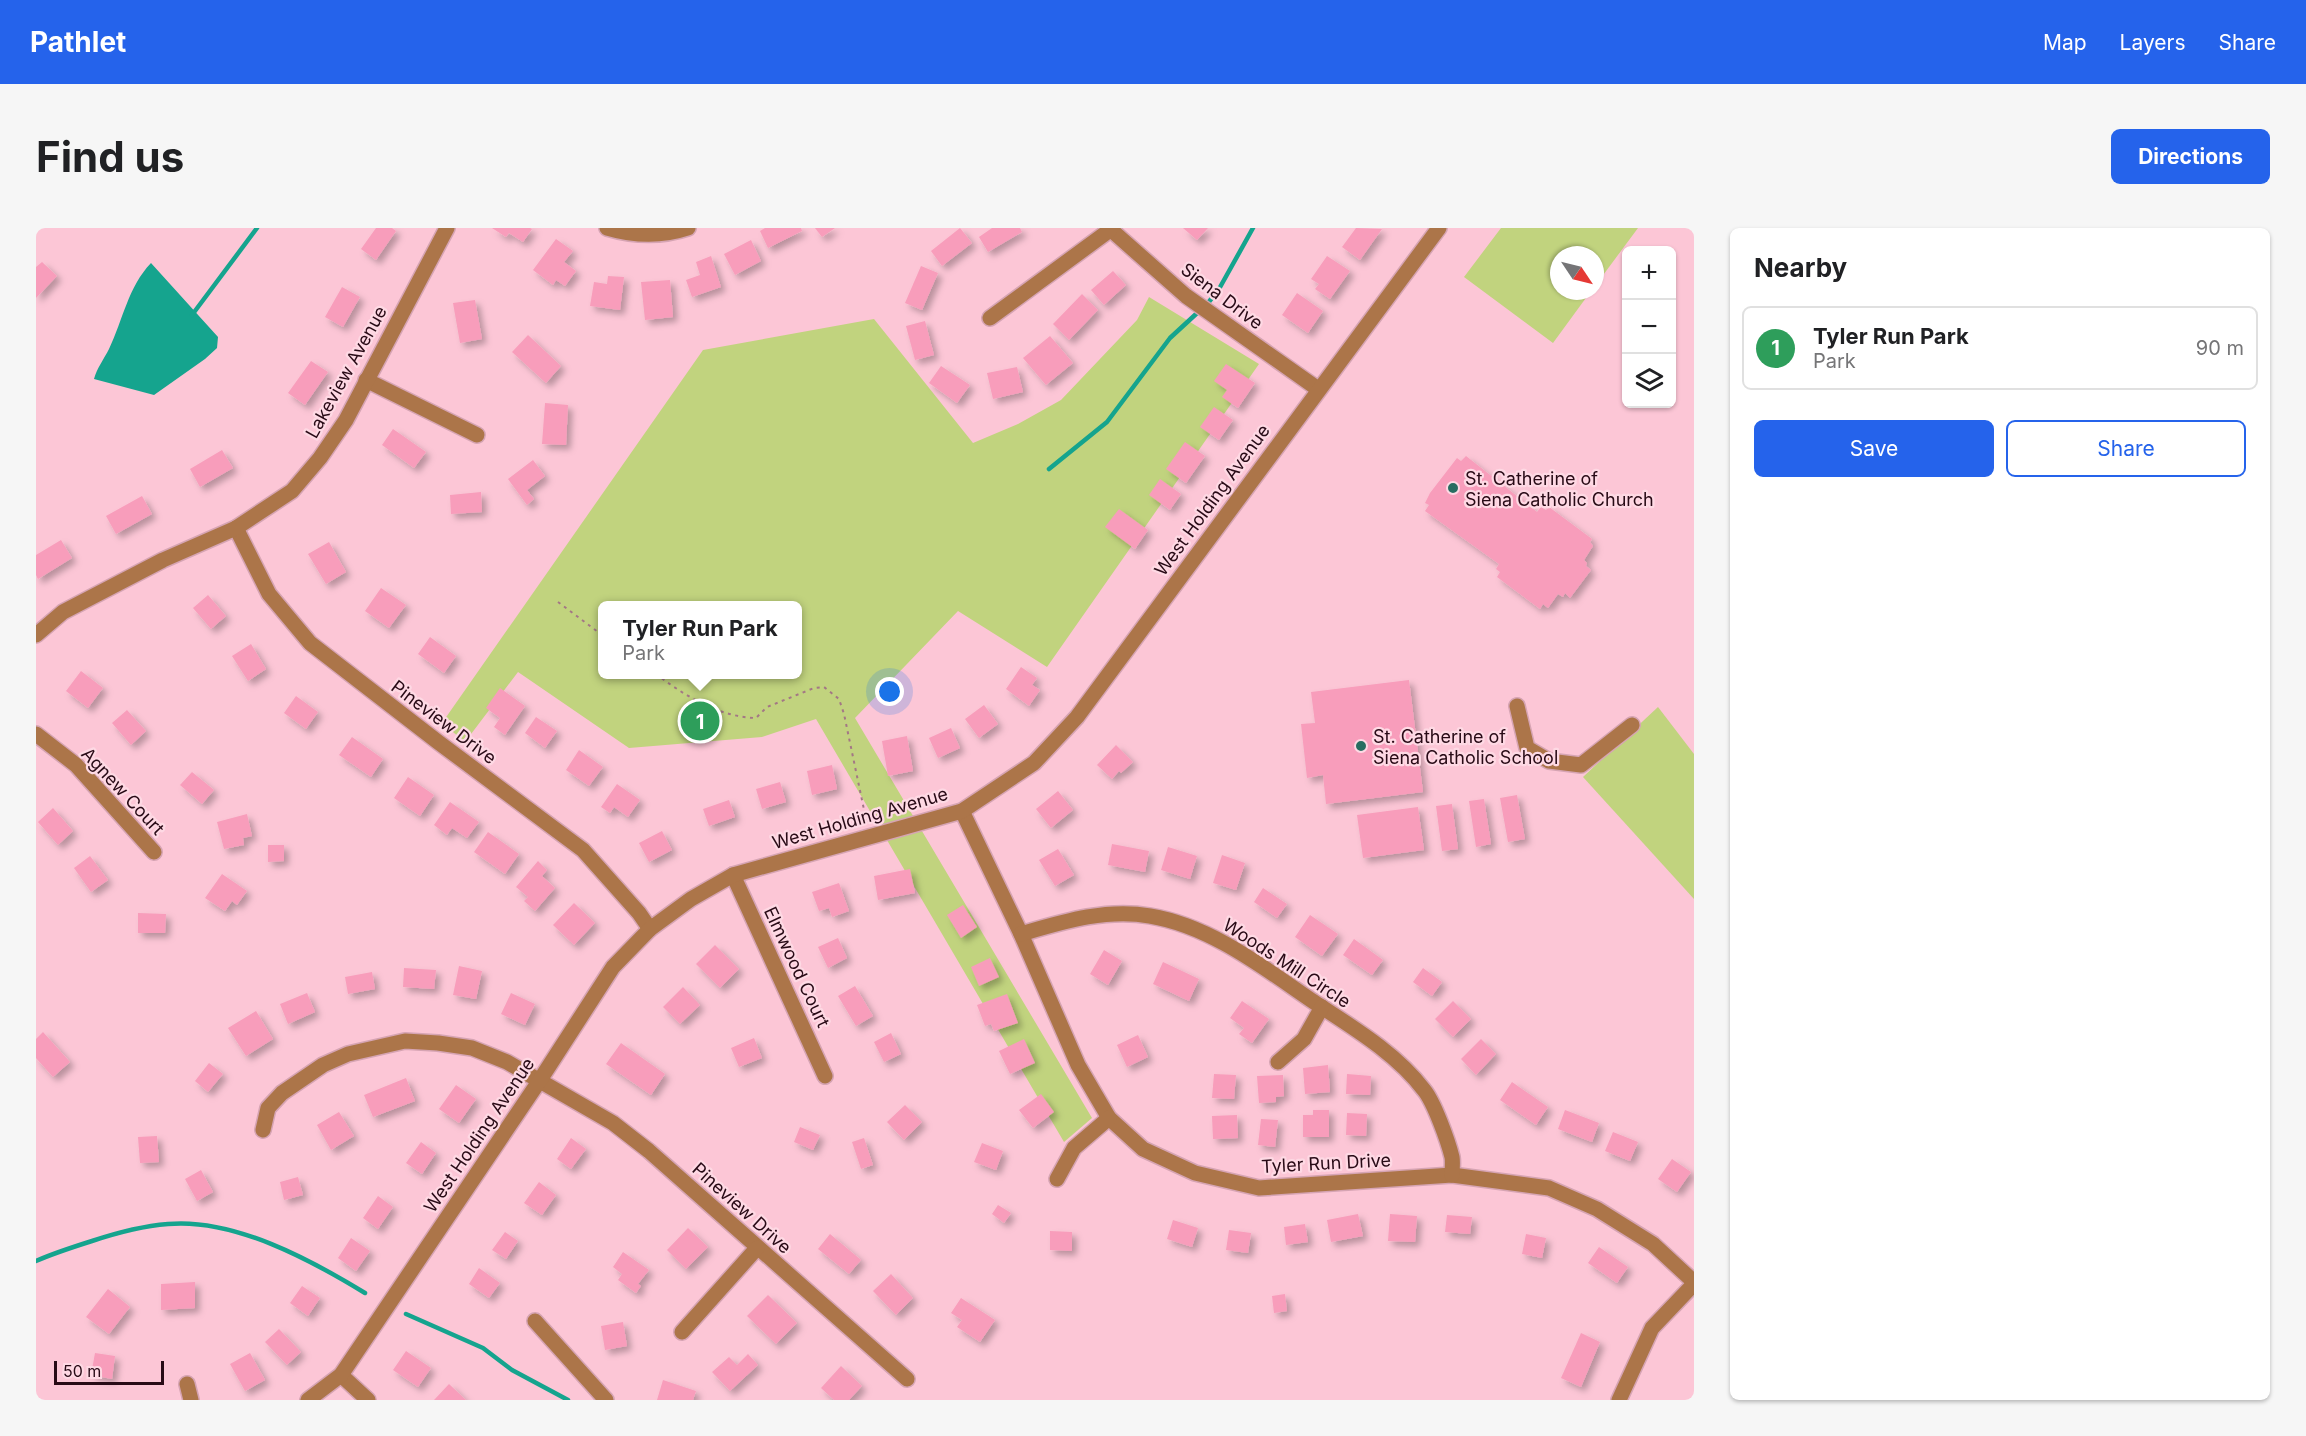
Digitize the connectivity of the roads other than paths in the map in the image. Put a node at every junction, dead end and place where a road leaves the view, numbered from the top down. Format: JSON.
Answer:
{"nodes":[{"id":1,"x":447,"y":228,"type":"edge"},
{"id":2,"x":607,"y":228,"type":"edge"},
{"id":3,"x":688,"y":228,"type":"edge"},
{"id":4,"x":1439,"y":228,"type":"edge"},
{"id":5,"x":1109,"y":229,"type":"edge"},
{"id":6,"x":990,"y":318,"type":"dead end"},
{"id":7,"x":366,"y":380,"type":"junction"},
{"id":8,"x":1318,"y":389,"type":"junction"},
{"id":9,"x":477,"y":435,"type":"dead end"},
{"id":10,"x":236,"y":528,"type":"junction"},
{"id":11,"x":36,"y":635,"type":"edge"},
{"id":12,"x":1517,"y":706,"type":"dead end"},
{"id":13,"x":1632,"y":725,"type":"dead end"},
{"id":14,"x":36,"y":734,"type":"edge"},
{"id":15,"x":962,"y":811,"type":"junction"},
{"id":16,"x":154,"y":852,"type":"dead end"},
{"id":17,"x":733,"y":875,"type":"junction"},
{"id":18,"x":650,"y":929,"type":"junction"},
{"id":19,"x":1021,"y":934,"type":"junction"},
{"id":20,"x":1322,"y":1008,"type":"junction"},
{"id":21,"x":1278,"y":1062,"type":"dead end"},
{"id":22,"x":825,"y":1076,"type":"dead end"},
{"id":23,"x":540,"y":1080,"type":"junction"},
{"id":24,"x":1109,"y":1118,"type":"junction"},
{"id":25,"x":263,"y":1130,"type":"dead end"},
{"id":26,"x":1452,"y":1175,"type":"junction"},
{"id":27,"x":1057,"y":1179,"type":"dead end"},
{"id":28,"x":757,"y":1248,"type":"junction"},
{"id":29,"x":1694,"y":1283,"type":"edge"},
{"id":30,"x":535,"y":1321,"type":"dead end"},
{"id":31,"x":682,"y":1332,"type":"dead end"},
{"id":32,"x":341,"y":1375,"type":"junction"},
{"id":33,"x":907,"y":1379,"type":"dead end"},
{"id":34,"x":187,"y":1384,"type":"dead end"},
{"id":35,"x":191,"y":1400,"type":"edge"},
{"id":36,"x":308,"y":1400,"type":"edge"},
{"id":37,"x":368,"y":1400,"type":"edge"},
{"id":38,"x":606,"y":1400,"type":"edge"},
{"id":39,"x":1619,"y":1400,"type":"edge"}],
"edges":[{"from":1,"to":7,"type":"street","name":"Lakeview Avenue"},
{"from":2,"to":3,"type":"street"},
{"from":4,"to":8,"type":"street","name":"West Holding Avenue"},
{"from":5,"to":6,"type":"street"},
{"from":5,"to":8,"type":"street","name":"Siena Drive"},
{"from":7,"to":9,"type":"street"},
{"from":7,"to":10,"type":"street","name":"Lakeview Avenue"},
{"from":8,"to":15,"type":"street","name":"West Holding Avenue"},
{"from":10,"to":11,"type":"street","name":"Lakeview Avenue"},
{"from":10,"to":18,"type":"street","name":"Pineview Drive"},
{"from":12,"to":13,"type":"street"},
{"from":14,"to":16,"type":"street","name":"Agnew Court"},
{"from":15,"to":17,"type":"street","name":"West Holding Avenue"},
{"from":15,"to":19,"type":"street","name":"Tyler Run Drive"},
{"from":17,"to":18,"type":"street","name":"West Holding Avenue"},
{"from":17,"to":22,"type":"street","name":"Elmwood Court"},
{"from":18,"to":23,"type":"street","name":"West Holding Avenue"},
{"from":19,"to":20,"type":"street","name":"Woods Mill Circle"},
{"from":19,"to":24,"type":"street","name":"Tyler Run Drive"},
{"from":20,"to":21,"type":"street"},
{"from":20,"to":26,"type":"street","name":"Woods Mill Circle"},
{"from":23,"to":25,"type":"street","name":"Pineview Drive"},
{"from":23,"to":28,"type":"street","name":"Pineview Drive"},
{"from":23,"to":32,"type":"street","name":"West Holding Avenue"},
{"from":24,"to":26,"type":"street","name":"Tyler Run Drive"},
{"from":24,"to":27,"type":"street"},
{"from":26,"to":29,"type":"street","name":"Tyler Run Drive"},
{"from":28,"to":31,"type":"street"},
{"from":28,"to":33,"type":"street","name":"Pineview Drive"},
{"from":29,"to":39,"type":"street"},
{"from":30,"to":38,"type":"street"},
{"from":32,"to":36,"type":"street","name":"West Holding Avenue"},
{"from":32,"to":37,"type":"street"},
{"from":34,"to":35,"type":"street"}]}
